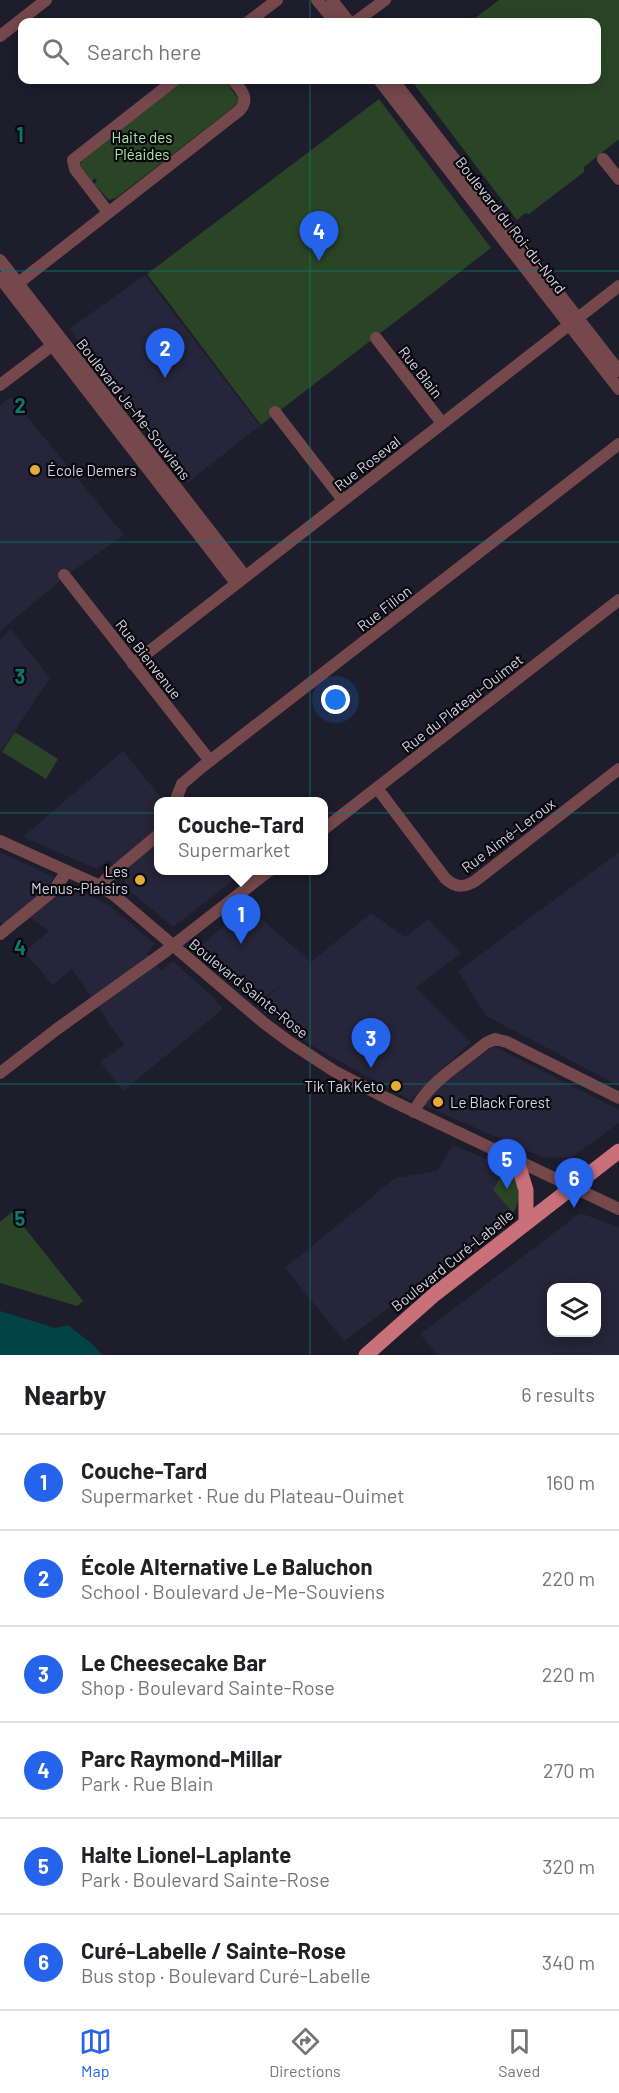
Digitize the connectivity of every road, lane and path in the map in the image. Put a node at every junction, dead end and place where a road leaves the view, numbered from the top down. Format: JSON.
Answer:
{"nodes":[{"id":1,"x":46,"y":0,"type":"edge"},
{"id":2,"x":277,"y":0,"type":"edge"},
{"id":3,"x":317,"y":0,"type":"edge"},
{"id":4,"x":332,"y":0,"type":"edge"},
{"id":5,"x":385,"y":0,"type":"edge"},
{"id":6,"x":23,"y":18,"type":"edge"},
{"id":7,"x":253,"y":18,"type":"edge"},
{"id":8,"x":332,"y":18,"type":"edge"},
{"id":9,"x":346,"y":18,"type":"edge"},
{"id":10,"x":361,"y":18,"type":"edge"},
{"id":11,"x":18,"y":22,"type":"edge"},
{"id":12,"x":0,"y":36,"type":"edge"},
{"id":13,"x":170,"y":84,"type":"edge"},
{"id":14,"x":236,"y":84,"type":"edge"},
{"id":15,"x":382,"y":84,"type":"edge"},
{"id":16,"x":396,"y":84,"type":"edge"},
{"id":17,"x":603,"y":159,"type":"dead end"},
{"id":18,"x":619,"y":179,"type":"edge"},
{"id":19,"x":108,"y":212,"type":"junction"},
{"id":20,"x":0,"y":260,"type":"edge"},
{"id":21,"x":0,"y":278,"type":"edge"},
{"id":22,"x":619,"y":286,"type":"edge"},
{"id":23,"x":14,"y":287,"type":"junction"},
{"id":24,"x":574,"y":321,"type":"junction"},
{"id":25,"x":376,"y":338,"type":"dead end"},
{"id":26,"x":56,"y":342,"type":"junction"},
{"id":27,"x":619,"y":371,"type":"edge"},
{"id":28,"x":0,"y":385,"type":"edge"},
{"id":29,"x":619,"y":389,"type":"edge"},
{"id":30,"x":275,"y":412,"type":"dead end"},
{"id":31,"x":442,"y":423,"type":"junction"},
{"id":32,"x":619,"y":444,"type":"edge"},
{"id":33,"x":343,"y":500,"type":"junction"},
{"id":34,"x":64,"y":575,"type":"dead end"},
{"id":35,"x":241,"y":580,"type":"junction"},
{"id":36,"x":619,"y":600,"type":"edge"},
{"id":37,"x":133,"y":664,"type":"junction"},
{"id":38,"x":210,"y":761,"type":"junction"},
{"id":39,"x":619,"y":769,"type":"edge"},
{"id":40,"x":377,"y":788,"type":"junction"},
{"id":41,"x":177,"y":797,"type":"edge"},
{"id":42,"x":328,"y":827,"type":"edge"},
{"id":43,"x":154,"y":839,"type":"edge"},
{"id":44,"x":0,"y":840,"type":"edge"},
{"id":45,"x":67,"y":871,"type":"junction"},
{"id":46,"x":264,"y":875,"type":"edge"},
{"id":47,"x":100,"y":886,"type":"junction"},
{"id":48,"x":0,"y":934,"type":"edge"},
{"id":49,"x":174,"y":946,"type":"junction"},
{"id":50,"x":0,"y":1073,"type":"edge"},
{"id":51,"x":619,"y":1098,"type":"edge"},
{"id":52,"x":414,"y":1112,"type":"junction"},
{"id":53,"x":619,"y":1151,"type":"edge"},
{"id":54,"x":518,"y":1161,"type":"junction"},
{"id":55,"x":572,"y":1187,"type":"junction"},
{"id":56,"x":619,"y":1209,"type":"edge"},
{"id":57,"x":526,"y":1223,"type":"junction"},
{"id":58,"x":366,"y":1355,"type":"edge"}],
"edges":[{"from":1,"to":6,"type":"street"},
{"from":2,"to":7,"type":"street"},
{"from":3,"to":8,"type":"street"},
{"from":4,"to":9,"type":"street"},
{"from":5,"to":10,"type":"street"},
{"from":11,"to":12,"type":"street"},
{"from":13,"to":19,"type":"street"},
{"from":14,"to":19,"type":"street"},
{"from":15,"to":24,"type":"street","name":"Boulevard du Roi-du-Nord"},
{"from":16,"to":24,"type":"street","name":"Boulevard du Roi-du-Nord"},
{"from":17,"to":18,"type":"street"},
{"from":19,"to":23,"type":"street"},
{"from":20,"to":23,"type":"street","name":"Boulevard Je-Me-Souviens"},
{"from":21,"to":23,"type":"street","name":"Boulevard Je-Me-Souviens"},
{"from":22,"to":24,"type":"street","name":"Rue Roseval"},
{"from":23,"to":26,"type":"street","name":"Boulevard Je-Me-Souviens"},
{"from":24,"to":27,"type":"street","name":"Boulevard du Roi-du-Nord"},
{"from":24,"to":29,"type":"street","name":"Boulevard du Roi-du-Nord"},
{"from":24,"to":31,"type":"street","name":"Rue Roseval"},
{"from":25,"to":31,"type":"street","name":"Rue Blain"},
{"from":26,"to":28,"type":"street"},
{"from":26,"to":35,"type":"street","name":"Boulevard Je-Me-Souviens"},
{"from":30,"to":33,"type":"street"},
{"from":31,"to":33,"type":"street","name":"Rue Roseval"},
{"from":32,"to":38,"type":"street","name":"Rue Filion"},
{"from":33,"to":35,"type":"street","name":"Rue Roseval"},
{"from":34,"to":37,"type":"street","name":"Rue Bienvenue"},
{"from":35,"to":37,"type":"street","name":"Rue Roseval"},
{"from":36,"to":40,"type":"street","name":"Rue du Plateau-Ouimet"},
{"from":37,"to":38,"type":"street","name":"Rue Bienvenue"},
{"from":38,"to":41,"type":"street","name":"Rue Filion"},
{"from":39,"to":40,"type":"street","name":"Rue Aimé-Leroux"},
{"from":40,"to":42,"type":"street","name":"Rue du Plateau-Ouimet"},
{"from":43,"to":47,"type":"street"},
{"from":44,"to":45,"type":"street","name":"Boulevard Sainte-Rose"},
{"from":45,"to":47,"type":"street","name":"Boulevard Sainte-Rose"},
{"from":45,"to":48,"type":"street"},
{"from":46,"to":49,"type":"street"},
{"from":47,"to":49,"type":"street","name":"Boulevard Sainte-Rose"},
{"from":49,"to":50,"type":"street"},
{"from":49,"to":52,"type":"street","name":"Boulevard Sainte-Rose"},
{"from":51,"to":52,"type":"street"},
{"from":52,"to":54,"type":"street","name":"Boulevard Sainte-Rose"},
{"from":53,"to":55,"type":"main road","name":"Boulevard Curé-Labelle"},
{"from":54,"to":55,"type":"street","name":"Boulevard Sainte-Rose"},
{"from":54,"to":57,"type":"main road"},
{"from":55,"to":56,"type":"street","name":"Boulevard Sainte-Rose"},
{"from":55,"to":57,"type":"main road","name":"Boulevard Curé-Labelle"},
{"from":57,"to":58,"type":"main road","name":"Boulevard Curé-Labelle"}]}
